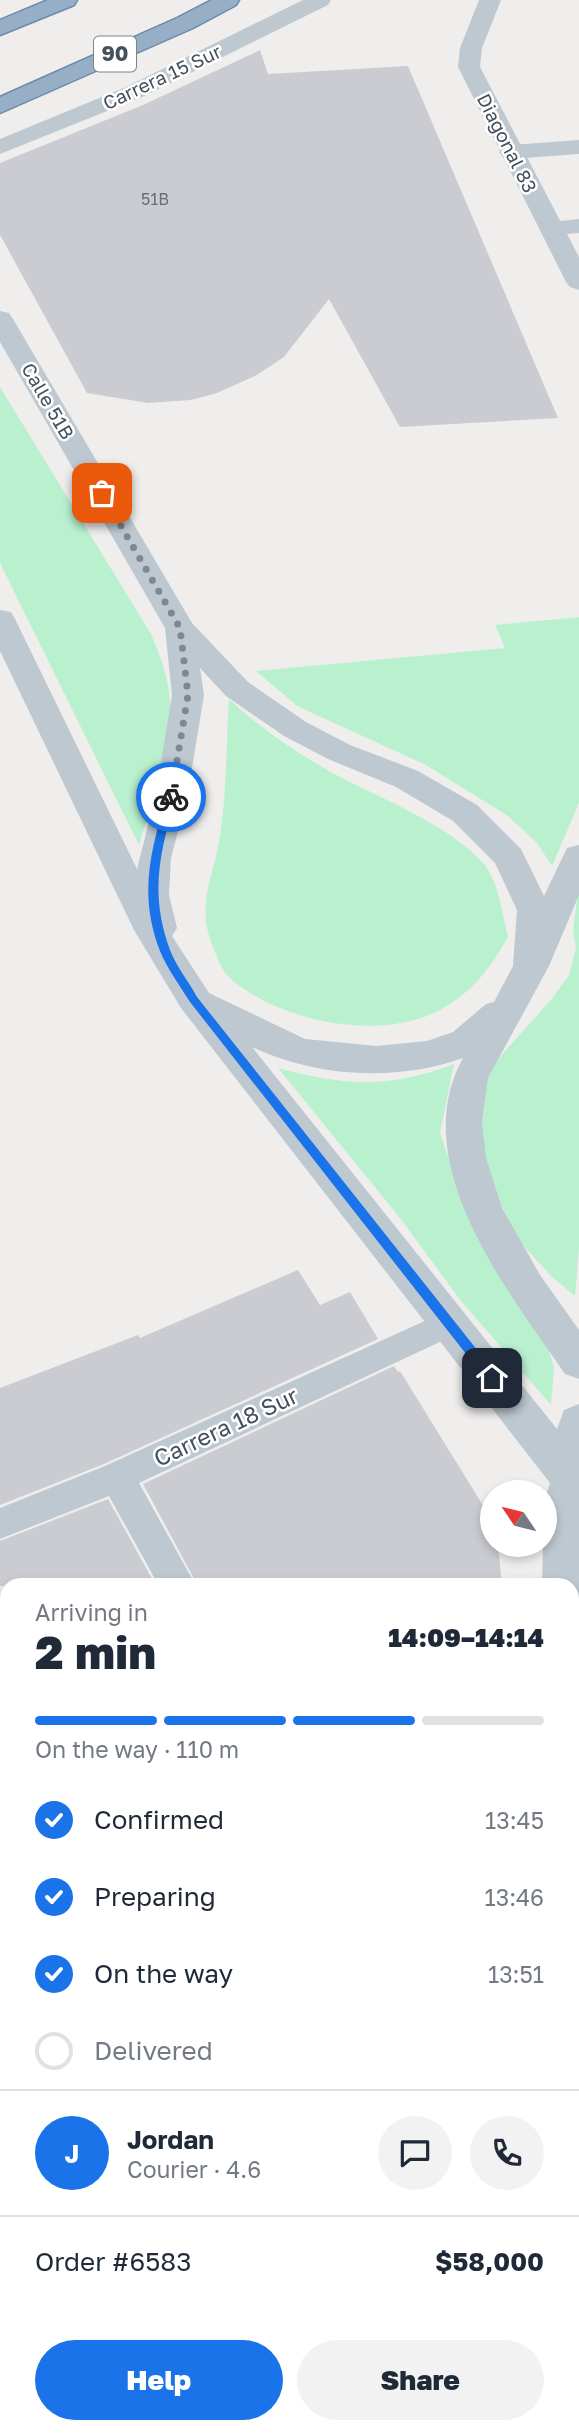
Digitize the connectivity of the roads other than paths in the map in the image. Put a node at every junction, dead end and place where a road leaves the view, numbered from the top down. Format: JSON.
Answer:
{"nodes":[{"id":1,"x":66,"y":0,"type":"edge"},
{"id":2,"x":228,"y":0,"type":"edge"},
{"id":3,"x":320,"y":0,"type":"edge"},
{"id":4,"x":491,"y":0,"type":"edge"},
{"id":5,"x":0,"y":27,"type":"edge"},
{"id":6,"x":0,"y":106,"type":"edge"},
{"id":7,"x":0,"y":147,"type":"edge"},
{"id":8,"x":579,"y":147,"type":"edge"},
{"id":9,"x":512,"y":152,"type":"junction"},
{"id":10,"x":579,"y":226,"type":"edge"},
{"id":11,"x":551,"y":228,"type":"junction"},
{"id":12,"x":579,"y":282,"type":"edge"},
{"id":13,"x":0,"y":319,"type":"edge"},
{"id":14,"x":0,"y":619,"type":"edge"},
{"id":15,"x":180,"y":628,"type":"junction"},
{"id":16,"x":579,"y":856,"type":"edge"},
{"id":17,"x":165,"y":951,"type":"junction"},
{"id":18,"x":531,"y":966,"type":"junction"},
{"id":19,"x":194,"y":999,"type":"junction"},
{"id":20,"x":509,"y":1005,"type":"junction"},
{"id":21,"x":449,"y":1323,"type":"junction"},
{"id":22,"x":579,"y":1362,"type":"edge"},
{"id":23,"x":579,"y":1422,"type":"edge"},
{"id":24,"x":117,"y":1477,"type":"junction"},
{"id":25,"x":572,"y":1479,"type":"junction"},
{"id":26,"x":0,"y":1524,"type":"edge"},
{"id":27,"x":174,"y":1578,"type":"edge"},
{"id":28,"x":564,"y":1578,"type":"edge"}],
"edges":[{"from":1,"to":5,"type":"highway"},
{"from":2,"to":6,"type":"highway","number":"90"},
{"from":3,"to":7,"type":"street","name":"Carrera 15 Sur"},
{"from":4,"to":9,"type":"street","name":"Diagonal 83"},
{"from":8,"to":9,"type":"street"},
{"from":9,"to":11,"type":"street","name":"Diagonal 83"},
{"from":10,"to":11,"type":"street"},
{"from":11,"to":12,"type":"street","name":"Diagonal 83"},
{"from":13,"to":15,"type":"street","name":"Calle 51B"},
{"from":14,"to":17,"type":"street"},
{"from":15,"to":17,"type":"street"},
{"from":15,"to":18,"type":"street"},
{"from":16,"to":18,"type":"street"},
{"from":17,"to":19,"type":"street"},
{"from":18,"to":20,"type":"street"},
{"from":19,"to":20,"type":"street"},
{"from":19,"to":21,"type":"street"},
{"from":20,"to":22,"type":"street"},
{"from":21,"to":24,"type":"lane","name":"Carrera 18 Sur"},
{"from":21,"to":25,"type":"street"},
{"from":23,"to":25,"type":"street"},
{"from":24,"to":26,"type":"lane","name":"Carrera 18 Sur"},
{"from":24,"to":27,"type":"lane"},
{"from":25,"to":28,"type":"street"}]}
